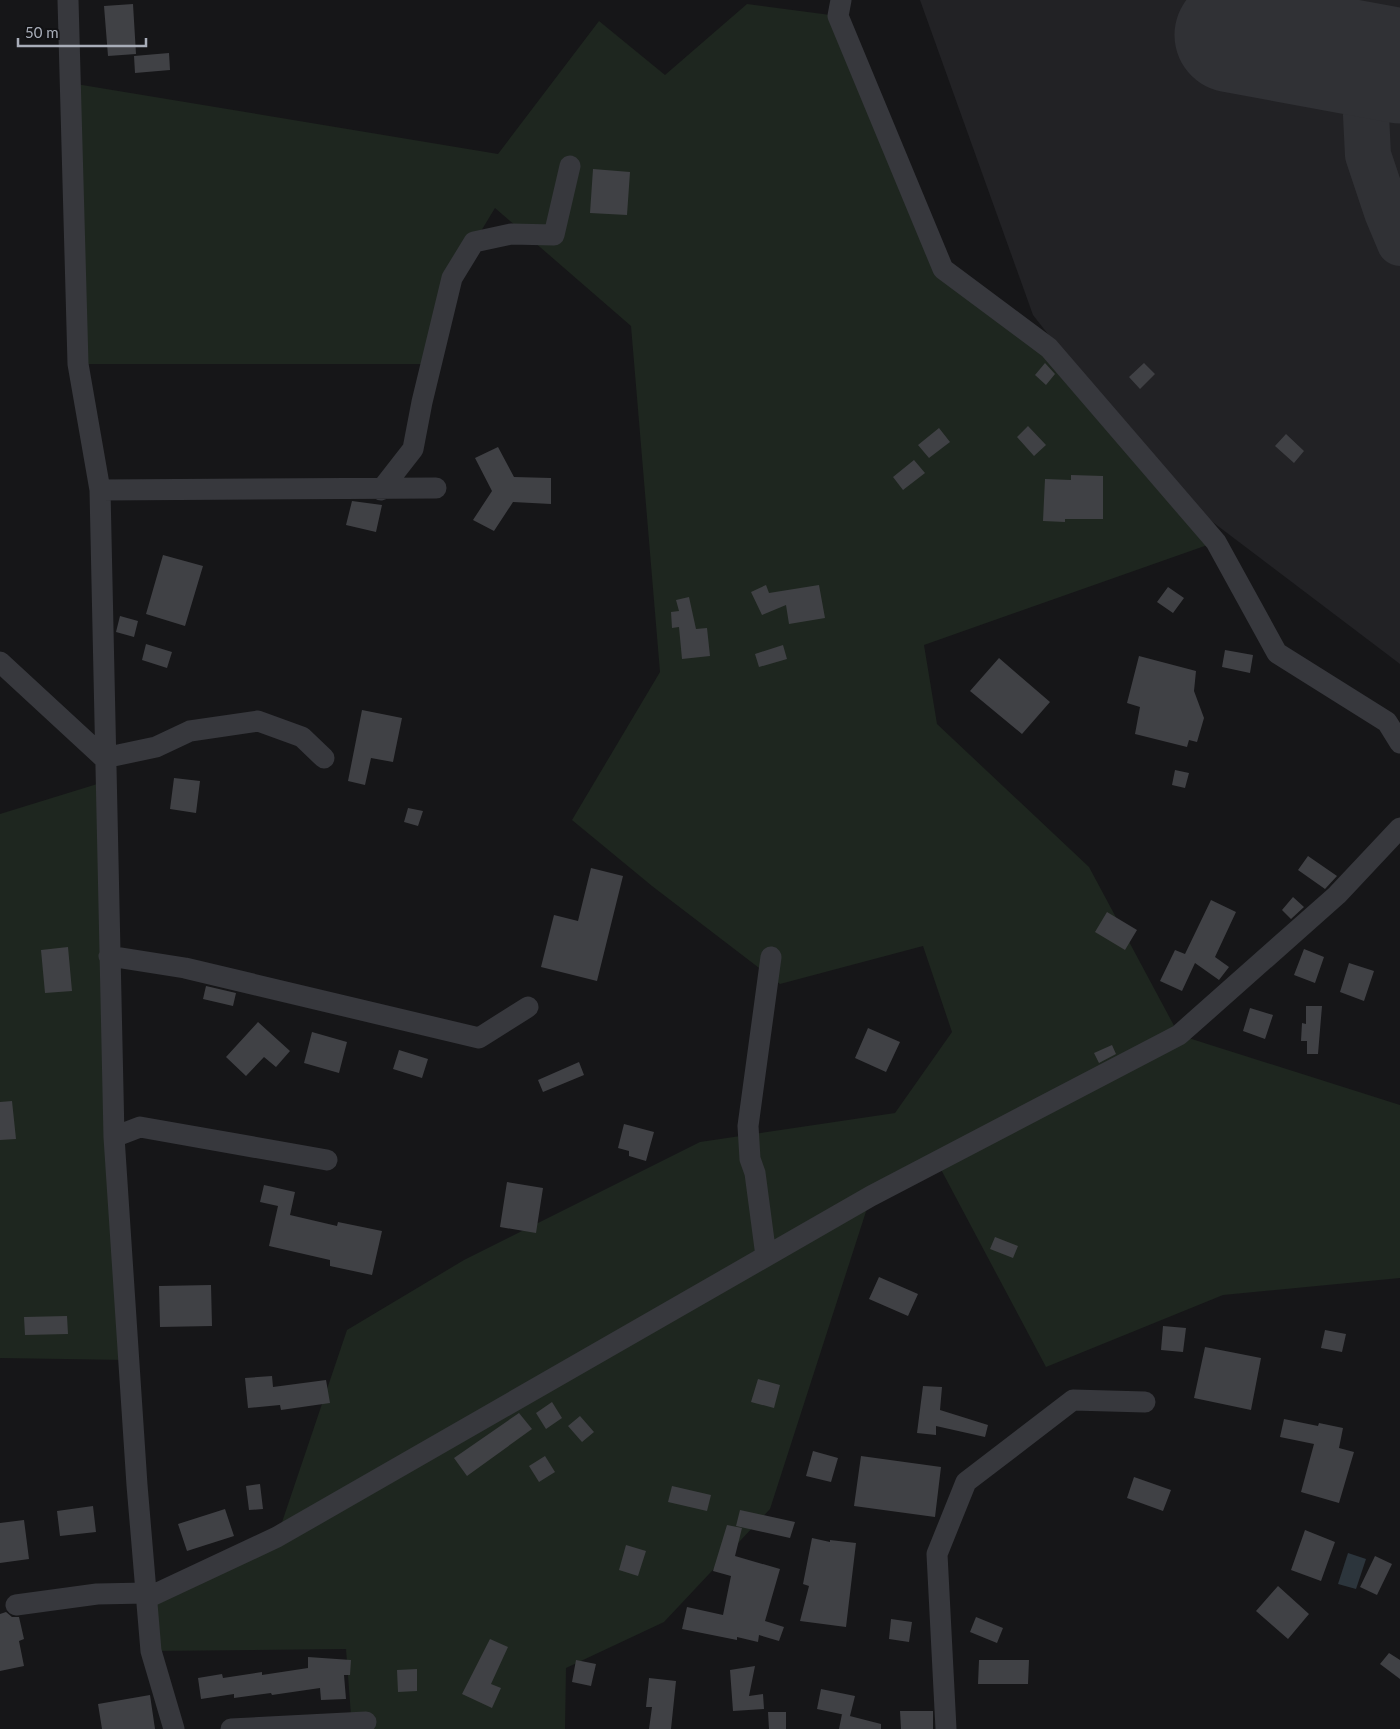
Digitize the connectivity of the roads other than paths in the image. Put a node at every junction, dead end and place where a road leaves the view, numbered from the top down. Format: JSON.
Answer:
{"nodes":[{"id":1,"x":68,"y":0,"type":"edge"},
{"id":2,"x":841,"y":0,"type":"edge"},
{"id":3,"x":570,"y":166,"type":"dead end"},
{"id":4,"x":436,"y":488,"type":"dead end"},
{"id":5,"x":100,"y":490,"type":"junction"},
{"id":6,"x":381,"y":490,"type":"junction"},
{"id":7,"x":0,"y":662,"type":"edge"},
{"id":8,"x":1400,"y":743,"type":"edge"},
{"id":9,"x":104,"y":758,"type":"junction"},
{"id":10,"x":324,"y":758,"type":"dead end"},
{"id":11,"x":1400,"y":828,"type":"edge"},
{"id":12,"x":109,"y":956,"type":"junction"},
{"id":13,"x":771,"y":957,"type":"dead end"},
{"id":14,"x":528,"y":1007,"type":"dead end"},
{"id":15,"x":114,"y":1137,"type":"junction"},
{"id":16,"x":327,"y":1160,"type":"dead end"},
{"id":17,"x":766,"y":1256,"type":"junction"},
{"id":18,"x":1145,"y":1402,"type":"dead end"},
{"id":19,"x":147,"y":1595,"type":"junction"},
{"id":20,"x":16,"y":1605,"type":"dead end"},
{"id":21,"x":366,"y":1722,"type":"dead end"},
{"id":22,"x":174,"y":1729,"type":"edge"},
{"id":23,"x":231,"y":1729,"type":"edge"},
{"id":24,"x":946,"y":1729,"type":"edge"}],
"edges":[{"from":1,"to":5,"type":"street"},
{"from":2,"to":8,"type":"street"},
{"from":3,"to":6,"type":"street"},
{"from":4,"to":6,"type":"street"},
{"from":5,"to":6,"type":"street"},
{"from":5,"to":9,"type":"street"},
{"from":7,"to":9,"type":"street"},
{"from":9,"to":10,"type":"street"},
{"from":9,"to":12,"type":"street"},
{"from":11,"to":17,"type":"street"},
{"from":12,"to":14,"type":"street"},
{"from":12,"to":15,"type":"street"},
{"from":13,"to":17,"type":"street"},
{"from":15,"to":16,"type":"street"},
{"from":15,"to":19,"type":"street"},
{"from":17,"to":19,"type":"street"},
{"from":18,"to":24,"type":"street"},
{"from":19,"to":20,"type":"street"},
{"from":19,"to":22,"type":"street"},
{"from":21,"to":23,"type":"street"}]}
